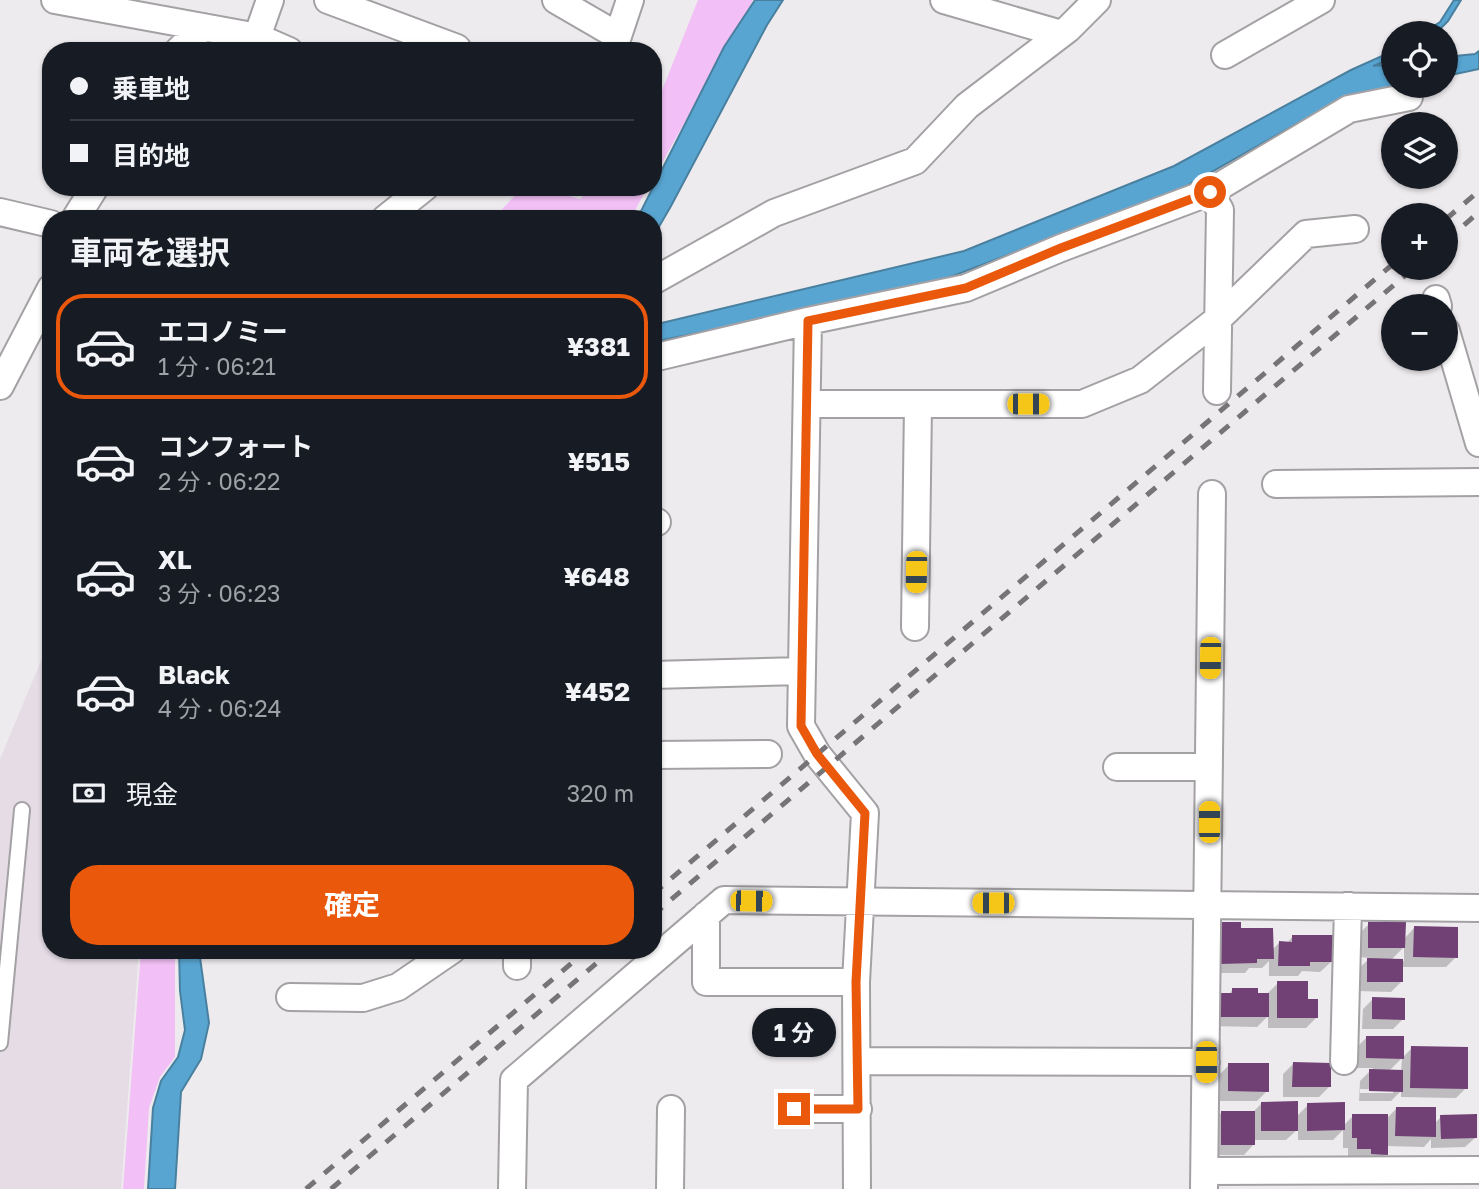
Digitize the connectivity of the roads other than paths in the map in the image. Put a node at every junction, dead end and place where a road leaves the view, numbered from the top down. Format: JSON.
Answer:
{"nodes":[{"id":1,"x":55,"y":0,"type":"edge"},
{"id":2,"x":270,"y":0,"type":"edge"},
{"id":3,"x":328,"y":0,"type":"edge"},
{"id":4,"x":556,"y":0,"type":"edge"},
{"id":5,"x":630,"y":0,"type":"edge"},
{"id":6,"x":944,"y":0,"type":"edge"},
{"id":7,"x":1097,"y":0,"type":"edge"},
{"id":8,"x":1321,"y":0,"type":"edge"},
{"id":9,"x":203,"y":27,"type":"junction"},
{"id":10,"x":1061,"y":34,"type":"junction"},
{"id":11,"x":257,"y":37,"type":"junction"},
{"id":12,"x":187,"y":42,"type":"edge"},
{"id":13,"x":268,"y":42,"type":"edge"},
{"id":14,"x":441,"y":42,"type":"edge"},
{"id":15,"x":1225,"y":55,"type":"dead end"},
{"id":16,"x":1404,"y":98,"type":"edge"},
{"id":17,"x":1210,"y":192,"type":"junction"},
{"id":18,"x":414,"y":196,"type":"edge"},
{"id":19,"x":396,"y":210,"type":"edge"},
{"id":20,"x":0,"y":212,"type":"edge"},
{"id":21,"x":42,"y":222,"type":"edge"},
{"id":22,"x":1355,"y":229,"type":"dead end"},
{"id":23,"x":662,"y":276,"type":"edge"},
{"id":24,"x":42,"y":305,"type":"edge"},
{"id":25,"x":1218,"y":319,"type":"junction"},
{"id":26,"x":808,"y":321,"type":"junction"},
{"id":27,"x":662,"y":356,"type":"edge"},
{"id":28,"x":1458,"y":371,"type":"edge"},
{"id":29,"x":0,"y":386,"type":"edge"},
{"id":30,"x":1217,"y":391,"type":"dead end"},
{"id":31,"x":807,"y":404,"type":"junction"},
{"id":32,"x":918,"y":404,"type":"junction"},
{"id":33,"x":1479,"y":441,"type":"edge"},
{"id":34,"x":1479,"y":482,"type":"edge"},
{"id":35,"x":1276,"y":484,"type":"dead end"},
{"id":36,"x":1212,"y":494,"type":"dead end"},
{"id":37,"x":915,"y":627,"type":"dead end"},
{"id":38,"x":802,"y":671,"type":"junction"},
{"id":39,"x":662,"y":675,"type":"edge"},
{"id":40,"x":768,"y":754,"type":"dead end"},
{"id":41,"x":662,"y":755,"type":"edge"},
{"id":42,"x":1117,"y":766,"type":"dead end"},
{"id":43,"x":1209,"y":768,"type":"junction"},
{"id":44,"x":22,"y":810,"type":"dead end"},
{"id":45,"x":860,"y":902,"type":"junction"},
{"id":46,"x":1208,"y":904,"type":"junction"},
{"id":47,"x":1348,"y":906,"type":"junction"},
{"id":48,"x":1479,"y":908,"type":"edge"},
{"id":49,"x":706,"y":915,"type":"junction"},
{"id":50,"x":662,"y":953,"type":"edge"},
{"id":51,"x":439,"y":959,"type":"edge"},
{"id":52,"x":655,"y":959,"type":"edge"},
{"id":53,"x":856,"y":982,"type":"junction"},
{"id":54,"x":290,"y":997,"type":"dead end"},
{"id":55,"x":0,"y":1042,"type":"edge"},
{"id":56,"x":858,"y":1061,"type":"junction"},
{"id":57,"x":1344,"y":1061,"type":"dead end"},
{"id":58,"x":1206,"y":1062,"type":"junction"},
{"id":59,"x":671,"y":1109,"type":"dead end"},
{"id":60,"x":794,"y":1109,"type":"dead end"},
{"id":61,"x":858,"y":1109,"type":"junction"},
{"id":62,"x":1479,"y":1170,"type":"edge"},
{"id":63,"x":1205,"y":1180,"type":"edge"},
{"id":64,"x":512,"y":1189,"type":"edge"},
{"id":65,"x":670,"y":1189,"type":"edge"},
{"id":66,"x":857,"y":1189,"type":"edge"}],
"edges":[{"from":1,"to":9,"type":"street"},
{"from":2,"to":11,"type":"street"},
{"from":3,"to":14,"type":"street"},
{"from":4,"to":5,"type":"street"},
{"from":6,"to":10,"type":"street"},
{"from":7,"to":10,"type":"street"},
{"from":8,"to":15,"type":"street"},
{"from":9,"to":11,"type":"street"},
{"from":9,"to":12,"type":"street"},
{"from":10,"to":23,"type":"street"},
{"from":11,"to":13,"type":"street"},
{"from":16,"to":17,"type":"street"},
{"from":17,"to":25,"type":"street"},
{"from":17,"to":26,"type":"street"},
{"from":18,"to":19,"type":"street"},
{"from":20,"to":21,"type":"street"},
{"from":22,"to":25,"type":"street"},
{"from":24,"to":29,"type":"street"},
{"from":25,"to":30,"type":"street"},
{"from":25,"to":32,"type":"street"},
{"from":26,"to":27,"type":"street"},
{"from":26,"to":31,"type":"street"},
{"from":28,"to":33,"type":"street"},
{"from":31,"to":32,"type":"street"},
{"from":31,"to":38,"type":"street"},
{"from":32,"to":37,"type":"street"},
{"from":34,"to":35,"type":"street"},
{"from":36,"to":43,"type":"street"},
{"from":38,"to":39,"type":"street"},
{"from":38,"to":45,"type":"street"},
{"from":40,"to":41,"type":"street"},
{"from":42,"to":43,"type":"street"},
{"from":43,"to":46,"type":"street"},
{"from":44,"to":55,"type":"lane"},
{"from":45,"to":46,"type":"street"},
{"from":45,"to":49,"type":"street"},
{"from":45,"to":53,"type":"street"},
{"from":46,"to":47,"type":"street"},
{"from":46,"to":58,"type":"street"},
{"from":47,"to":48,"type":"street"},
{"from":47,"to":57,"type":"street"},
{"from":49,"to":50,"type":"street"},
{"from":49,"to":53,"type":"street"},
{"from":51,"to":54,"type":"street"},
{"from":52,"to":64,"type":"street"},
{"from":53,"to":56,"type":"street"},
{"from":56,"to":58,"type":"street"},
{"from":56,"to":61,"type":"street"},
{"from":58,"to":63,"type":"street"},
{"from":59,"to":65,"type":"street"},
{"from":60,"to":61,"type":"street"},
{"from":61,"to":66,"type":"street"},
{"from":62,"to":63,"type":"street"}]}
